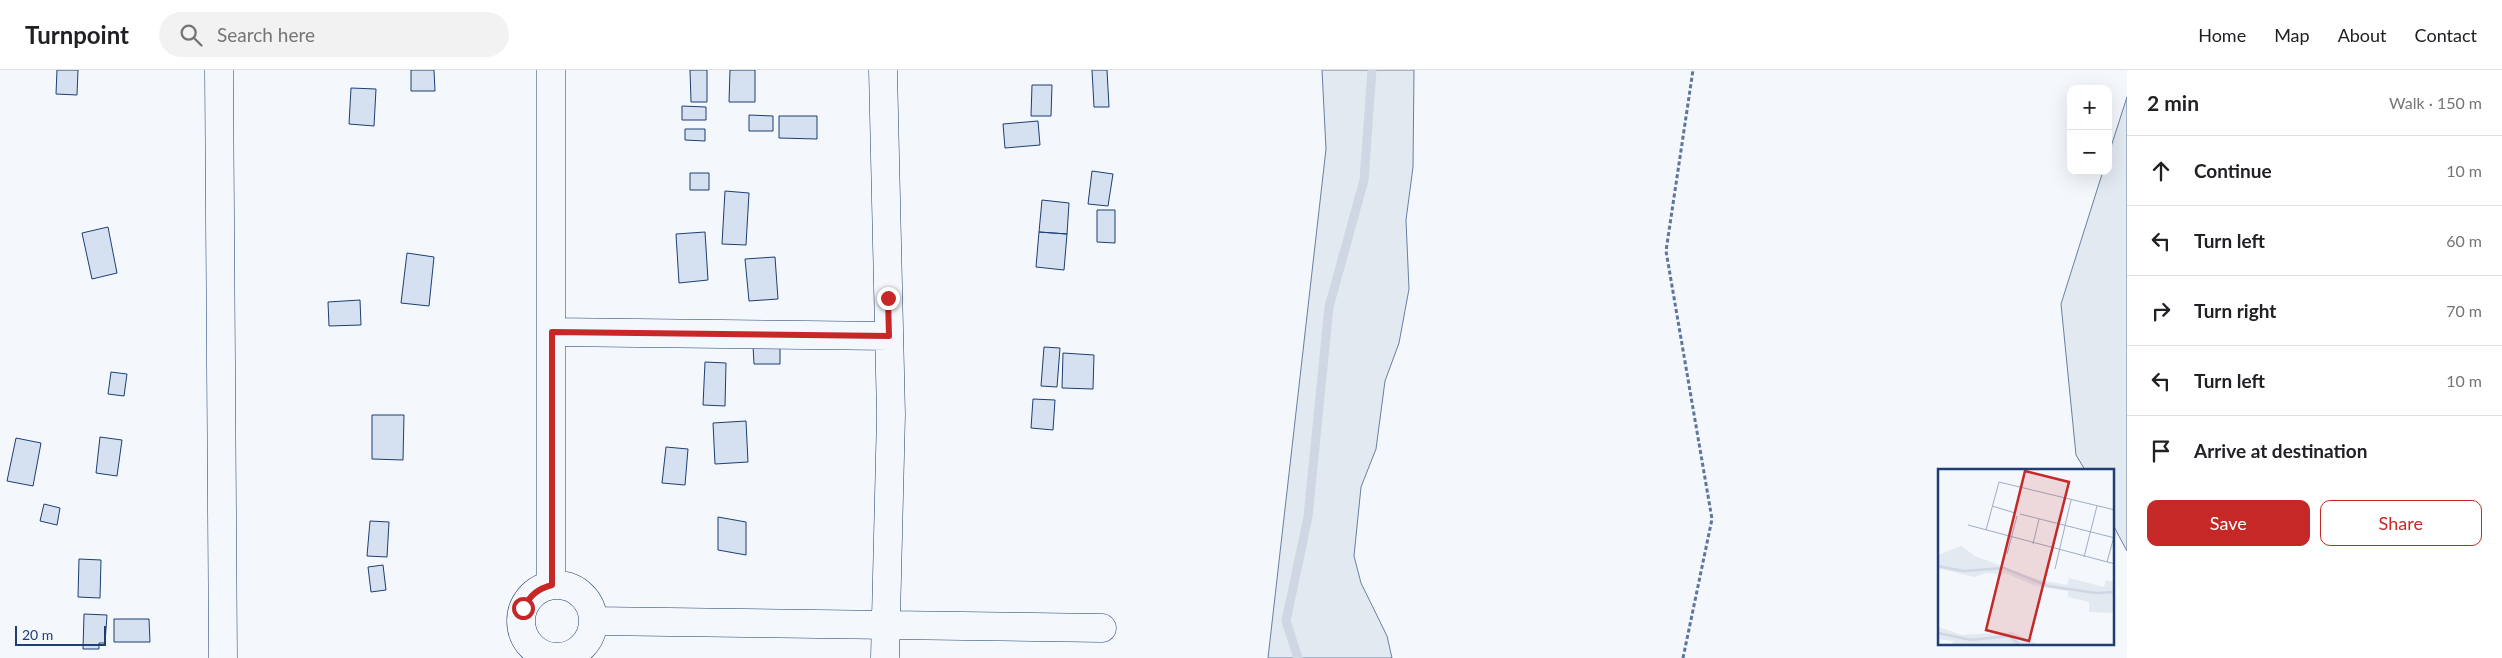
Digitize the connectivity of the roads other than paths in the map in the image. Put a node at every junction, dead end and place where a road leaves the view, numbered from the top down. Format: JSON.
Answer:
{"nodes":[{"id":1,"x":219,"y":70,"type":"edge"},
{"id":2,"x":551,"y":70,"type":"edge"},
{"id":3,"x":883,"y":70,"type":"edge"},
{"id":4,"x":552,"y":332,"type":"junction"},
{"id":5,"x":889,"y":336,"type":"junction"},
{"id":6,"x":552,"y":585,"type":"junction"},
{"id":7,"x":594,"y":621,"type":"junction"},
{"id":8,"x":886,"y":625,"type":"junction"},
{"id":9,"x":1102,"y":628,"type":"dead end"},
{"id":10,"x":551,"y":657,"type":"edge"},
{"id":11,"x":223,"y":658,"type":"edge"},
{"id":12,"x":885,"y":658,"type":"edge"}],
"edges":[{"from":1,"to":11,"type":"street"},
{"from":2,"to":4,"type":"street"},
{"from":3,"to":5,"type":"street"},
{"from":4,"to":5,"type":"street"},
{"from":4,"to":6,"type":"street"},
{"from":5,"to":8,"type":"street"},
{"from":6,"to":7,"type":"street"},
{"from":6,"to":10,"type":"street"},
{"from":7,"to":8,"type":"street"},
{"from":7,"to":10,"type":"street"},
{"from":8,"to":9,"type":"street"},
{"from":8,"to":12,"type":"street"}]}
